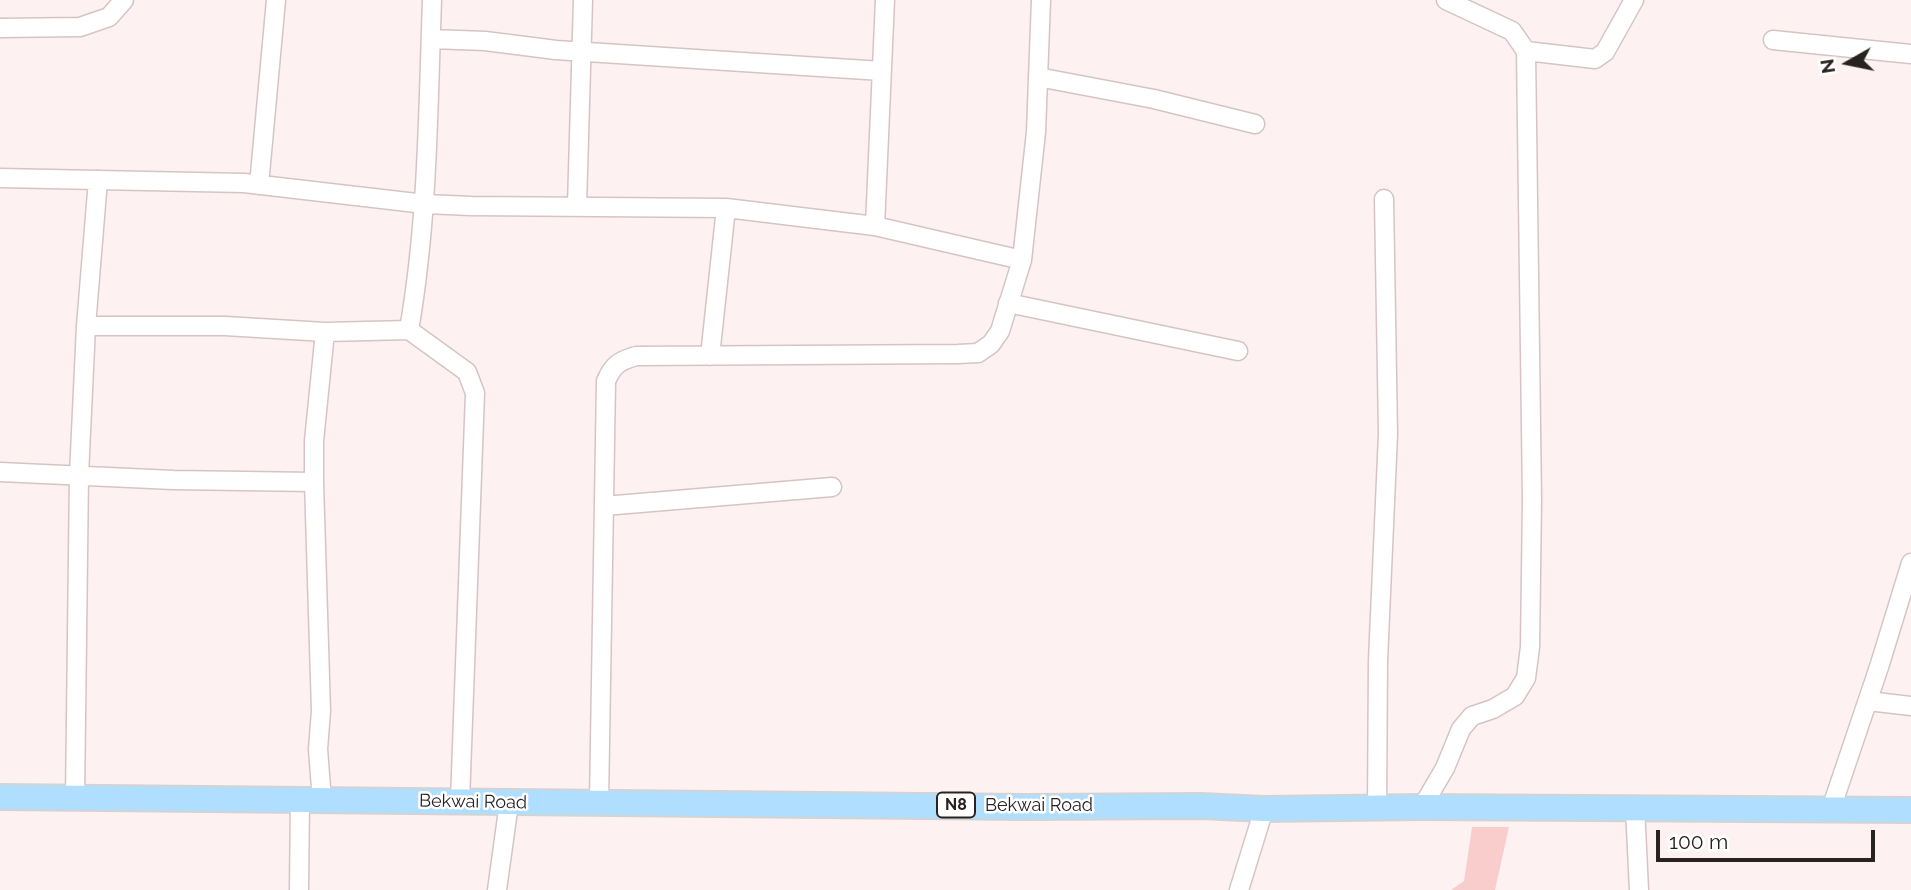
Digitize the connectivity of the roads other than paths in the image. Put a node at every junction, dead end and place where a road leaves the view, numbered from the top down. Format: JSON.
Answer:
{"nodes":[{"id":1,"x":124,"y":0,"type":"edge"},
{"id":2,"x":276,"y":0,"type":"edge"},
{"id":3,"x":432,"y":0,"type":"edge"},
{"id":4,"x":583,"y":0,"type":"edge"},
{"id":5,"x":885,"y":0,"type":"edge"},
{"id":6,"x":1041,"y":0,"type":"edge"},
{"id":7,"x":1446,"y":0,"type":"edge"},
{"id":8,"x":1634,"y":0,"type":"edge"},
{"id":9,"x":1467,"y":4,"type":"edge"},
{"id":10,"x":0,"y":28,"type":"edge"},
{"id":11,"x":432,"y":39,"type":"junction"},
{"id":12,"x":1773,"y":40,"type":"dead end"},
{"id":13,"x":582,"y":51,"type":"junction"},
{"id":14,"x":1526,"y":51,"type":"junction"},
{"id":15,"x":1911,"y":54,"type":"edge"},
{"id":16,"x":882,"y":71,"type":"junction"},
{"id":17,"x":1038,"y":77,"type":"junction"},
{"id":18,"x":1255,"y":124,"type":"dead end"},
{"id":19,"x":0,"y":177,"type":"edge"},
{"id":20,"x":98,"y":180,"type":"junction"},
{"id":21,"x":259,"y":185,"type":"junction"},
{"id":22,"x":1384,"y":199,"type":"dead end"},
{"id":23,"x":425,"y":204,"type":"junction"},
{"id":24,"x":578,"y":206,"type":"junction"},
{"id":25,"x":726,"y":208,"type":"junction"},
{"id":26,"x":875,"y":226,"type":"junction"},
{"id":27,"x":1022,"y":260,"type":"junction"},
{"id":28,"x":1008,"y":303,"type":"junction"},
{"id":29,"x":86,"y":326,"type":"junction"},
{"id":30,"x":409,"y":330,"type":"junction"},
{"id":31,"x":325,"y":332,"type":"junction"},
{"id":32,"x":1238,"y":351,"type":"dead end"},
{"id":33,"x":710,"y":356,"type":"junction"},
{"id":34,"x":0,"y":472,"type":"edge"},
{"id":35,"x":79,"y":475,"type":"junction"},
{"id":36,"x":314,"y":482,"type":"junction"},
{"id":37,"x":832,"y":487,"type":"dead end"},
{"id":38,"x":604,"y":506,"type":"junction"},
{"id":39,"x":1911,"y":563,"type":"edge"},
{"id":40,"x":1868,"y":701,"type":"junction"},
{"id":41,"x":1911,"y":706,"type":"edge"},
{"id":42,"x":0,"y":797,"type":"edge"},
{"id":43,"x":75,"y":799,"type":"junction"},
{"id":44,"x":311,"y":801,"type":"junction"},
{"id":45,"x":460,"y":801,"type":"junction"},
{"id":46,"x":599,"y":802,"type":"junction"},
{"id":47,"x":509,"y":803,"type":"junction"},
{"id":48,"x":1377,"y":807,"type":"junction"},
{"id":49,"x":1422,"y":807,"type":"junction"},
{"id":50,"x":1635,"y":807,"type":"junction"},
{"id":51,"x":1264,"y":809,"type":"junction"},
{"id":52,"x":1830,"y":809,"type":"junction"},
{"id":53,"x":1911,"y":810,"type":"edge"},
{"id":54,"x":299,"y":890,"type":"edge"},
{"id":55,"x":497,"y":890,"type":"edge"},
{"id":56,"x":1239,"y":890,"type":"edge"},
{"id":57,"x":1639,"y":890,"type":"edge"}],
"edges":[{"from":1,"to":10,"type":"street"},
{"from":2,"to":21,"type":"street"},
{"from":3,"to":11,"type":"street"},
{"from":4,"to":13,"type":"street"},
{"from":5,"to":16,"type":"street"},
{"from":6,"to":17,"type":"street"},
{"from":7,"to":9,"type":"street"},
{"from":8,"to":14,"type":"street"},
{"from":9,"to":14,"type":"street"},
{"from":11,"to":13,"type":"street"},
{"from":11,"to":23,"type":"street"},
{"from":12,"to":15,"type":"street"},
{"from":13,"to":16,"type":"street"},
{"from":13,"to":24,"type":"street"},
{"from":14,"to":49,"type":"street"},
{"from":16,"to":26,"type":"street"},
{"from":17,"to":18,"type":"street"},
{"from":17,"to":27,"type":"street"},
{"from":19,"to":20,"type":"street"},
{"from":20,"to":21,"type":"street"},
{"from":20,"to":29,"type":"street"},
{"from":21,"to":23,"type":"street"},
{"from":22,"to":48,"type":"street"},
{"from":23,"to":24,"type":"street"},
{"from":23,"to":30,"type":"street"},
{"from":24,"to":25,"type":"street"},
{"from":25,"to":26,"type":"street"},
{"from":25,"to":33,"type":"street"},
{"from":26,"to":27,"type":"street"},
{"from":27,"to":28,"type":"street"},
{"from":28,"to":32,"type":"street"},
{"from":28,"to":33,"type":"street"},
{"from":29,"to":31,"type":"street"},
{"from":29,"to":35,"type":"street"},
{"from":30,"to":31,"type":"street"},
{"from":30,"to":45,"type":"street"},
{"from":31,"to":36,"type":"street"},
{"from":33,"to":38,"type":"street"},
{"from":34,"to":35,"type":"street"},
{"from":35,"to":36,"type":"street"},
{"from":35,"to":43,"type":"street"},
{"from":36,"to":44,"type":"street"},
{"from":37,"to":38,"type":"street"},
{"from":38,"to":46,"type":"street"},
{"from":39,"to":40,"type":"street"},
{"from":40,"to":41,"type":"street"},
{"from":40,"to":52,"type":"street"},
{"from":42,"to":43,"type":"highway","name":"Bekwai Road","number":"N8"},
{"from":43,"to":44,"type":"highway","name":"Bekwai Road","number":"N8"},
{"from":44,"to":45,"type":"highway","name":"Bekwai Road","number":"N8"},
{"from":44,"to":54,"type":"street"},
{"from":45,"to":47,"type":"highway","name":"Bekwai Road","number":"N8"},
{"from":46,"to":47,"type":"highway","name":"Bekwai Road","number":"N8"},
{"from":46,"to":51,"type":"highway","name":"Bekwai Road","number":"N8"},
{"from":47,"to":55,"type":"street"},
{"from":48,"to":49,"type":"highway","name":"Bekwai Road","number":"N8"},
{"from":48,"to":51,"type":"highway","name":"Bekwai Road","number":"N8"},
{"from":49,"to":50,"type":"highway","name":"Bekwai Road","number":"N8"},
{"from":50,"to":52,"type":"highway","name":"Bekwai Road","number":"N8"},
{"from":50,"to":57,"type":"street"},
{"from":51,"to":56,"type":"street"},
{"from":52,"to":53,"type":"highway","name":"Bekwai Road","number":"N8"}]}
